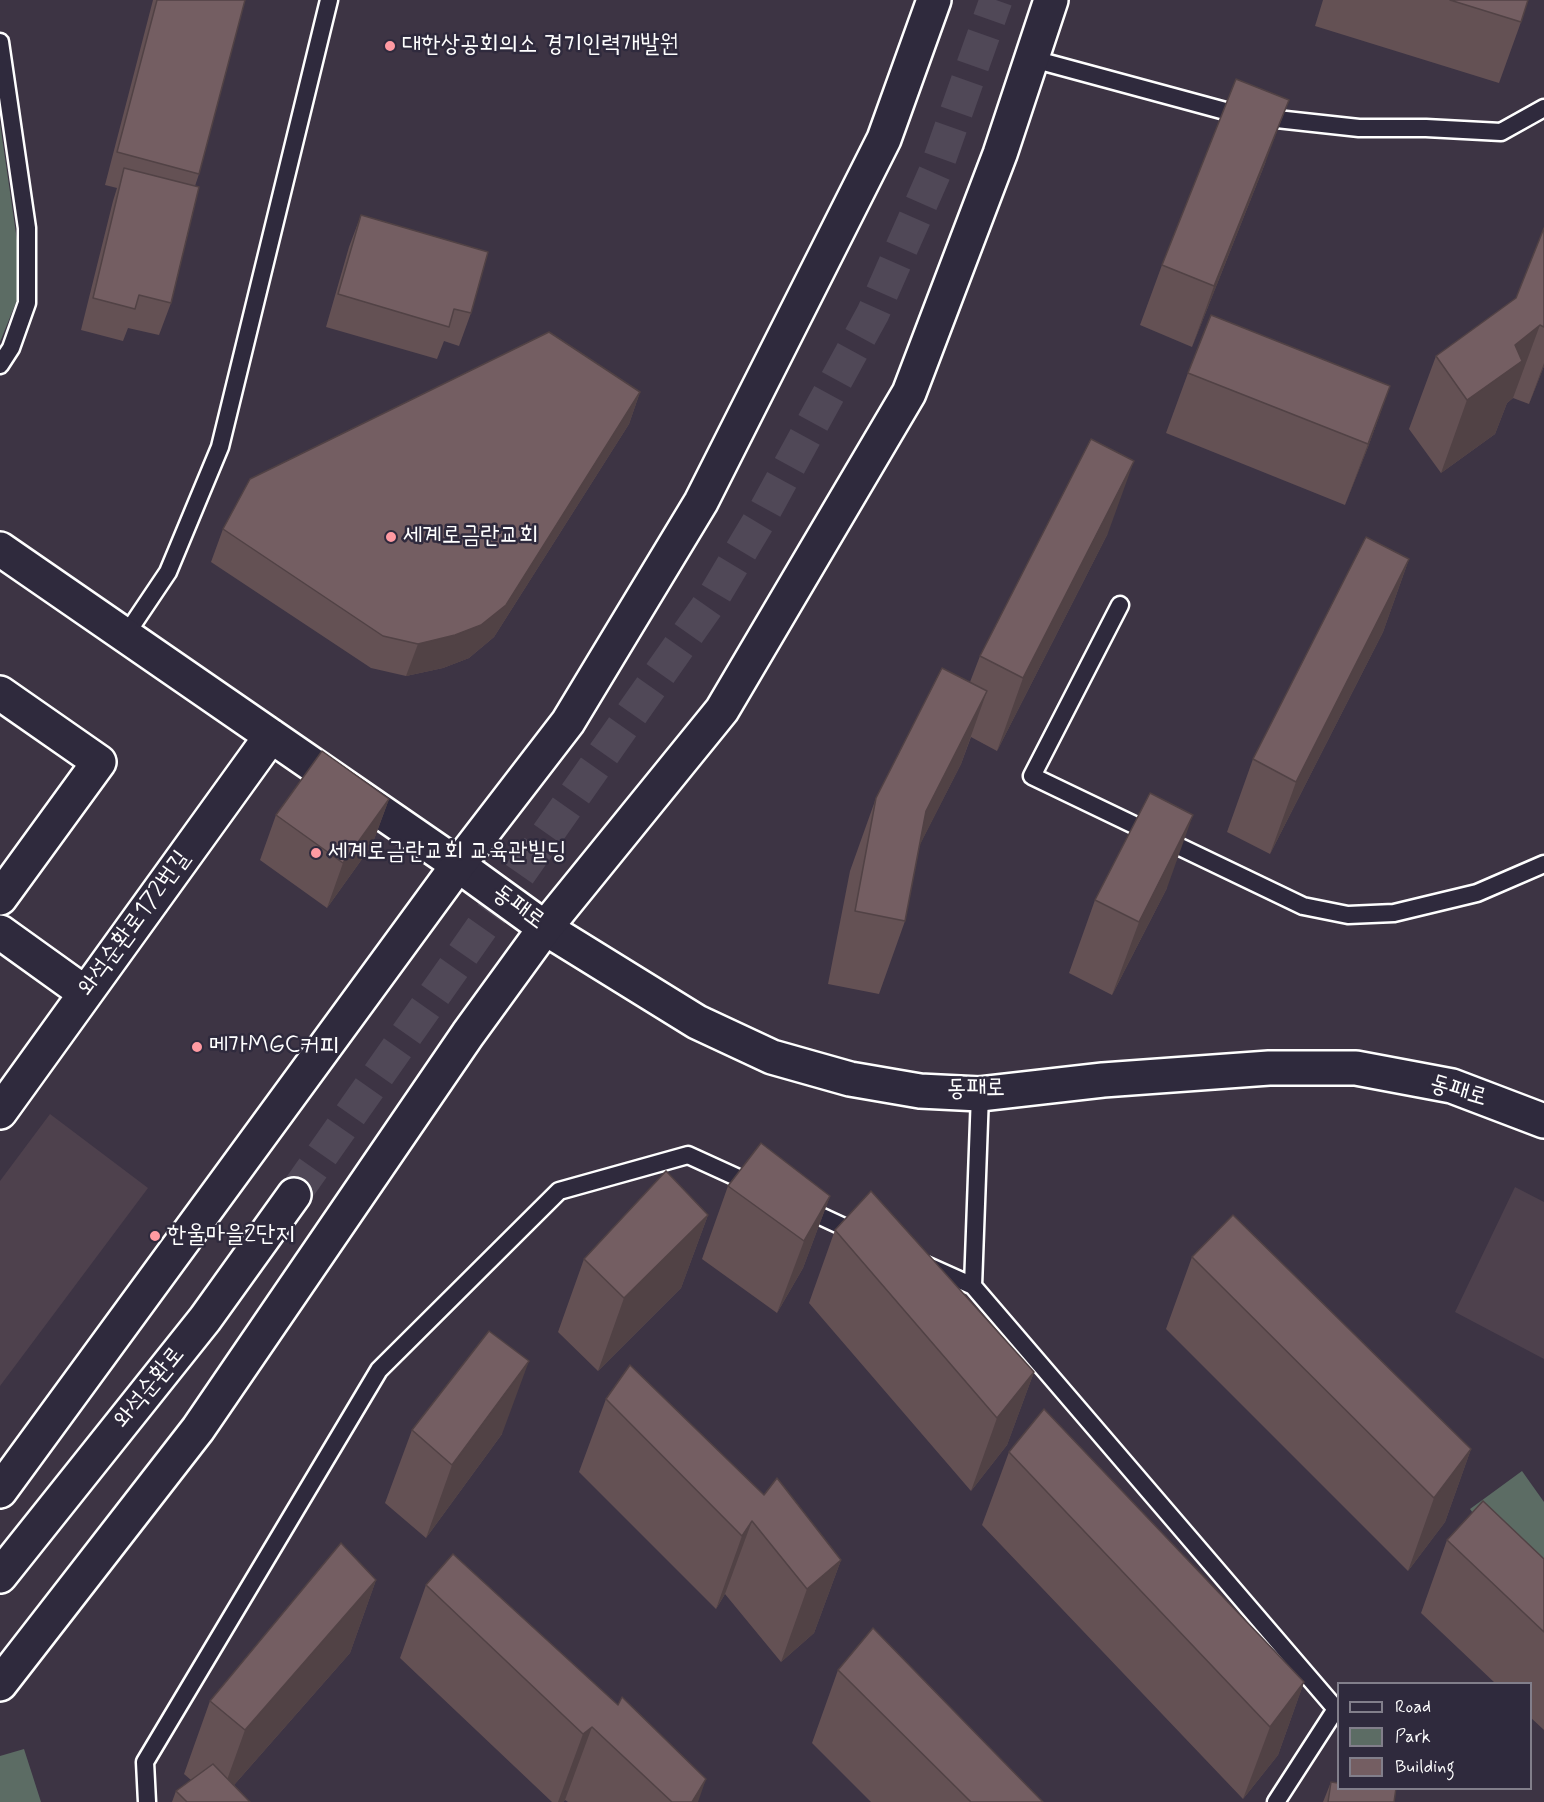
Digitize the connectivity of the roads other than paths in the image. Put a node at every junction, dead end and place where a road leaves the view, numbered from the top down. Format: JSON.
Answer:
{"nodes":[{"id":1,"x":329,"y":0,"type":"edge"},
{"id":2,"x":934,"y":0,"type":"edge"},
{"id":3,"x":1051,"y":0,"type":"edge"},
{"id":4,"x":0,"y":42,"type":"edge"},
{"id":5,"x":1032,"y":59,"type":"junction"},
{"id":6,"x":1544,"y":108,"type":"edge"},
{"id":7,"x":0,"y":365,"type":"edge"},
{"id":8,"x":0,"y":549,"type":"edge"},
{"id":9,"x":1120,"y":605,"type":"dead end"},
{"id":10,"x":125,"y":636,"type":"junction"},
{"id":11,"x":0,"y":693,"type":"edge"},
{"id":12,"x":271,"y":736,"type":"junction"},
{"id":13,"x":1544,"y":864,"type":"edge"},
{"id":14,"x":458,"y":865,"type":"junction"},
{"id":15,"x":0,"y":898,"type":"edge"},
{"id":16,"x":545,"y":928,"type":"junction"},
{"id":17,"x":0,"y":932,"type":"edge"},
{"id":18,"x":85,"y":993,"type":"junction"},
{"id":19,"x":980,"y":1094,"type":"junction"},
{"id":20,"x":0,"y":1112,"type":"edge"},
{"id":21,"x":1544,"y":1121,"type":"edge"},
{"id":22,"x":294,"y":1195,"type":"tunnel mouth"},
{"id":23,"x":878,"y":1243,"type":"edge"},
{"id":24,"x":910,"y":1257,"type":"edge"},
{"id":25,"x":973,"y":1286,"type":"junction"},
{"id":26,"x":0,"y":1491,"type":"edge"},
{"id":27,"x":0,"y":1576,"type":"edge"},
{"id":28,"x":0,"y":1684,"type":"edge"},
{"id":29,"x":147,"y":1802,"type":"edge"},
{"id":30,"x":1276,"y":1802,"type":"edge"}],
"edges":[{"from":1,"to":10,"type":"lane"},
{"from":2,"to":14,"type":"street"},
{"from":3,"to":5,"type":"street"},
{"from":4,"to":7,"type":"lane"},
{"from":5,"to":6,"type":"lane"},
{"from":5,"to":16,"type":"street"},
{"from":8,"to":10,"type":"street"},
{"from":9,"to":13,"type":"lane"},
{"from":10,"to":12,"type":"street"},
{"from":11,"to":15,"type":"street"},
{"from":12,"to":14,"type":"street"},
{"from":12,"to":18,"type":"street","name":"와석순환로172번길"},
{"from":14,"to":16,"type":"street","name":"동패로"},
{"from":14,"to":26,"type":"street"},
{"from":16,"to":19,"type":"street","name":"동패로"},
{"from":16,"to":28,"type":"street"},
{"from":17,"to":18,"type":"street"},
{"from":18,"to":20,"type":"street","name":"와석순환로172번길"},
{"from":19,"to":21,"type":"street","name":"동패로"},
{"from":19,"to":25,"type":"lane"},
{"from":22,"to":27,"type":"street","name":"와석순환로"},
{"from":23,"to":29,"type":"lane"},
{"from":24,"to":25,"type":"lane"},
{"from":25,"to":30,"type":"lane"}]}
